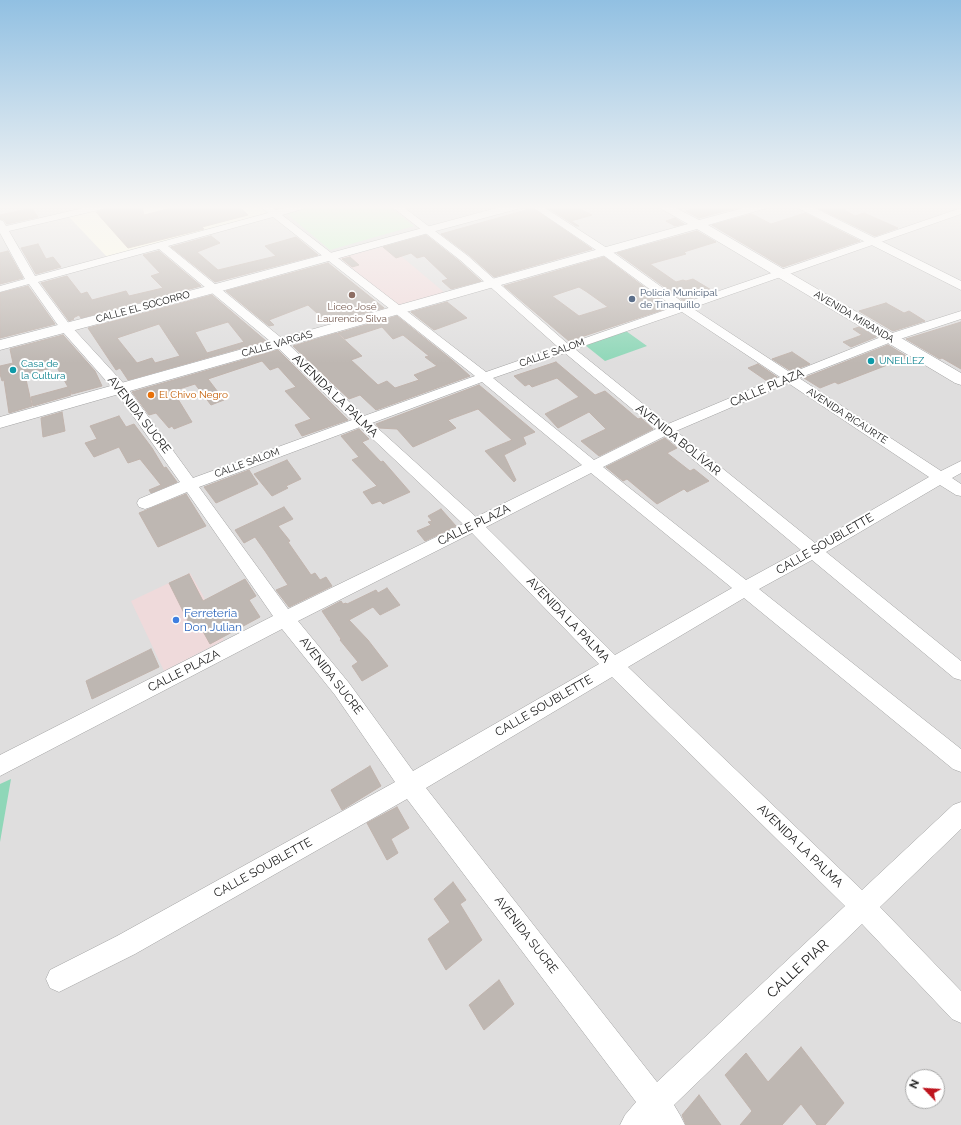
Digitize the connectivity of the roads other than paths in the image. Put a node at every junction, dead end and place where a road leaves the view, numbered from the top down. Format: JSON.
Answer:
{"nodes":[{"id":1,"x":19,"y":258,"type":"edge"},
{"id":2,"x":113,"y":258,"type":"edge"},
{"id":3,"x":177,"y":258,"type":"edge"},
{"id":4,"x":318,"y":258,"type":"edge"},
{"id":5,"x":334,"y":258,"type":"edge"},
{"id":6,"x":464,"y":258,"type":"edge"},
{"id":7,"x":575,"y":258,"type":"edge"},
{"id":8,"x":615,"y":258,"type":"edge"},
{"id":9,"x":757,"y":258,"type":"edge"},
{"id":10,"x":824,"y":258,"type":"edge"},
{"id":11,"x":906,"y":258,"type":"edge"},
{"id":12,"x":780,"y":273,"type":"junction"},
{"id":13,"x":32,"y":281,"type":"junction"},
{"id":14,"x":493,"y":283,"type":"junction"},
{"id":15,"x":961,"y":286,"type":"edge"},
{"id":16,"x":213,"y":288,"type":"junction"},
{"id":17,"x":0,"y":289,"type":"edge"},
{"id":18,"x":682,"y":307,"type":"junction"},
{"id":19,"x":398,"y":310,"type":"junction"},
{"id":20,"x":961,"y":315,"type":"edge"},
{"id":21,"x":66,"y":328,"type":"junction"},
{"id":22,"x":890,"y":338,"type":"junction"},
{"id":23,"x":280,"y":343,"type":"junction"},
{"id":24,"x":0,"y":345,"type":"edge"},
{"id":25,"x":566,"y":348,"type":"junction"},
{"id":26,"x":484,"y":377,"type":"junction"},
{"id":27,"x":789,"y":378,"type":"junction"},
{"id":28,"x":961,"y":380,"type":"edge"},
{"id":29,"x":121,"y":389,"type":"junction"},
{"id":30,"x":361,"y":422,"type":"junction"},
{"id":31,"x":0,"y":423,"type":"edge"},
{"id":32,"x":666,"y":430,"type":"junction"},
{"id":33,"x":592,"y":466,"type":"junction"},
{"id":34,"x":961,"y":466,"type":"edge"},
{"id":35,"x":940,"y":477,"type":"junction"},
{"id":36,"x":191,"y":484,"type":"junction"},
{"id":37,"x":961,"y":491,"type":"edge"},
{"id":38,"x":146,"y":503,"type":"dead end"},
{"id":39,"x":474,"y":524,"type":"junction"},
{"id":40,"x":814,"y":551,"type":"junction"},
{"id":41,"x":746,"y":588,"type":"junction"},
{"id":42,"x":285,"y":619,"type":"junction"},
{"id":43,"x":613,"y":666,"type":"junction"},
{"id":44,"x":961,"y":672,"type":"edge"},
{"id":45,"x":961,"y":762,"type":"edge"},
{"id":46,"x":0,"y":766,"type":"edge"},
{"id":47,"x":410,"y":784,"type":"junction"},
{"id":48,"x":961,"y":813,"type":"edge"},
{"id":49,"x":863,"y":907,"type":"junction"},
{"id":50,"x":59,"y":979,"type":"dead end"},
{"id":51,"x":961,"y":1010,"type":"edge"},
{"id":52,"x":663,"y":1114,"type":"edge"},
{"id":53,"x":635,"y":1125,"type":"edge"}],
"edges":[{"from":1,"to":13,"type":"street","name":"AVENIDA SUCRE"},
{"from":2,"to":13,"type":"street"},
{"from":3,"to":16,"type":"street","name":"AVENIDA LA PALMA"},
{"from":4,"to":16,"type":"street","name":"CALLE EL SOCORRO"},
{"from":5,"to":19,"type":"street"},
{"from":6,"to":14,"type":"street","name":"AVENIDA BOLÍVAR"},
{"from":7,"to":14,"type":"street","name":"CALLE VARGAS"},
{"from":8,"to":18,"type":"street","name":"AVENIDA RICAURTE"},
{"from":9,"to":12,"type":"street","name":"AVENIDA MIRANDA"},
{"from":10,"to":12,"type":"street","name":"CALLE SALOM"},
{"from":11,"to":15,"type":"street"},
{"from":12,"to":18,"type":"street","name":"CALLE SALOM"},
{"from":12,"to":22,"type":"street","name":"AVENIDA MIRANDA"},
{"from":13,"to":17,"type":"street"},
{"from":13,"to":21,"type":"street","name":"AVENIDA SUCRE"},
{"from":14,"to":19,"type":"street","name":"CALLE VARGAS"},
{"from":14,"to":25,"type":"street","name":"AVENIDA BOLÍVAR"},
{"from":16,"to":21,"type":"street","name":"CALLE EL SOCORRO"},
{"from":16,"to":23,"type":"street","name":"AVENIDA LA PALMA"},
{"from":18,"to":25,"type":"street","name":"CALLE SALOM"},
{"from":18,"to":27,"type":"street","name":"AVENIDA RICAURTE"},
{"from":19,"to":23,"type":"street","name":"CALLE VARGAS"},
{"from":19,"to":26,"type":"street"},
{"from":20,"to":22,"type":"street","name":"CALLE PLAZA"},
{"from":21,"to":24,"type":"street","name":"CALLE EL SOCORRO"},
{"from":21,"to":29,"type":"street","name":"AVENIDA SUCRE"},
{"from":22,"to":27,"type":"street","name":"CALLE PLAZA"},
{"from":22,"to":28,"type":"street","name":"AVENIDA MIRANDA"},
{"from":23,"to":29,"type":"street","name":"CALLE VARGAS"},
{"from":23,"to":30,"type":"street","name":"AVENIDA LA PALMA"},
{"from":25,"to":26,"type":"street","name":"CALLE SALOM"},
{"from":25,"to":32,"type":"street","name":"AVENIDA BOLÍVAR"},
{"from":26,"to":30,"type":"street","name":"CALLE SALOM"},
{"from":26,"to":33,"type":"street"},
{"from":27,"to":32,"type":"street","name":"CALLE PLAZA"},
{"from":27,"to":35,"type":"street","name":"AVENIDA RICAURTE"},
{"from":29,"to":31,"type":"street","name":"CALLE VARGAS"},
{"from":29,"to":36,"type":"street","name":"AVENIDA SUCRE"},
{"from":30,"to":36,"type":"street","name":"CALLE SALOM"},
{"from":30,"to":39,"type":"street","name":"AVENIDA LA PALMA"},
{"from":32,"to":33,"type":"street","name":"CALLE PLAZA"},
{"from":32,"to":40,"type":"street","name":"AVENIDA BOLÍVAR"},
{"from":33,"to":39,"type":"street","name":"CALLE PLAZA"},
{"from":33,"to":41,"type":"street"},
{"from":34,"to":35,"type":"street","name":"CALLE SOUBLETTE"},
{"from":35,"to":37,"type":"street","name":"AVENIDA RICAURTE"},
{"from":35,"to":40,"type":"street","name":"CALLE SOUBLETTE"},
{"from":36,"to":38,"type":"street","name":"CALLE SALOM"},
{"from":36,"to":42,"type":"street","name":"AVENIDA SUCRE"},
{"from":39,"to":42,"type":"street","name":"CALLE PLAZA"},
{"from":39,"to":43,"type":"street","name":"AVENIDA LA PALMA"},
{"from":40,"to":41,"type":"street","name":"CALLE SOUBLETTE"},
{"from":40,"to":44,"type":"street","name":"AVENIDA BOLÍVAR"},
{"from":41,"to":43,"type":"street","name":"CALLE SOUBLETTE"},
{"from":41,"to":45,"type":"street"},
{"from":42,"to":46,"type":"street","name":"CALLE PLAZA"},
{"from":42,"to":47,"type":"street","name":"AVENIDA SUCRE"},
{"from":43,"to":47,"type":"street","name":"CALLE SOUBLETTE"},
{"from":43,"to":49,"type":"street","name":"AVENIDA LA PALMA"},
{"from":47,"to":50,"type":"street","name":"CALLE SOUBLETTE"},
{"from":47,"to":52,"type":"street","name":"AVENIDA SUCRE"},
{"from":48,"to":49,"type":"street","name":"CALLE PIAR"},
{"from":49,"to":51,"type":"street","name":"AVENIDA LA PALMA"},
{"from":49,"to":52,"type":"street","name":"CALLE PIAR"},
{"from":52,"to":53,"type":"street","name":"CALLE PIAR"}]}
